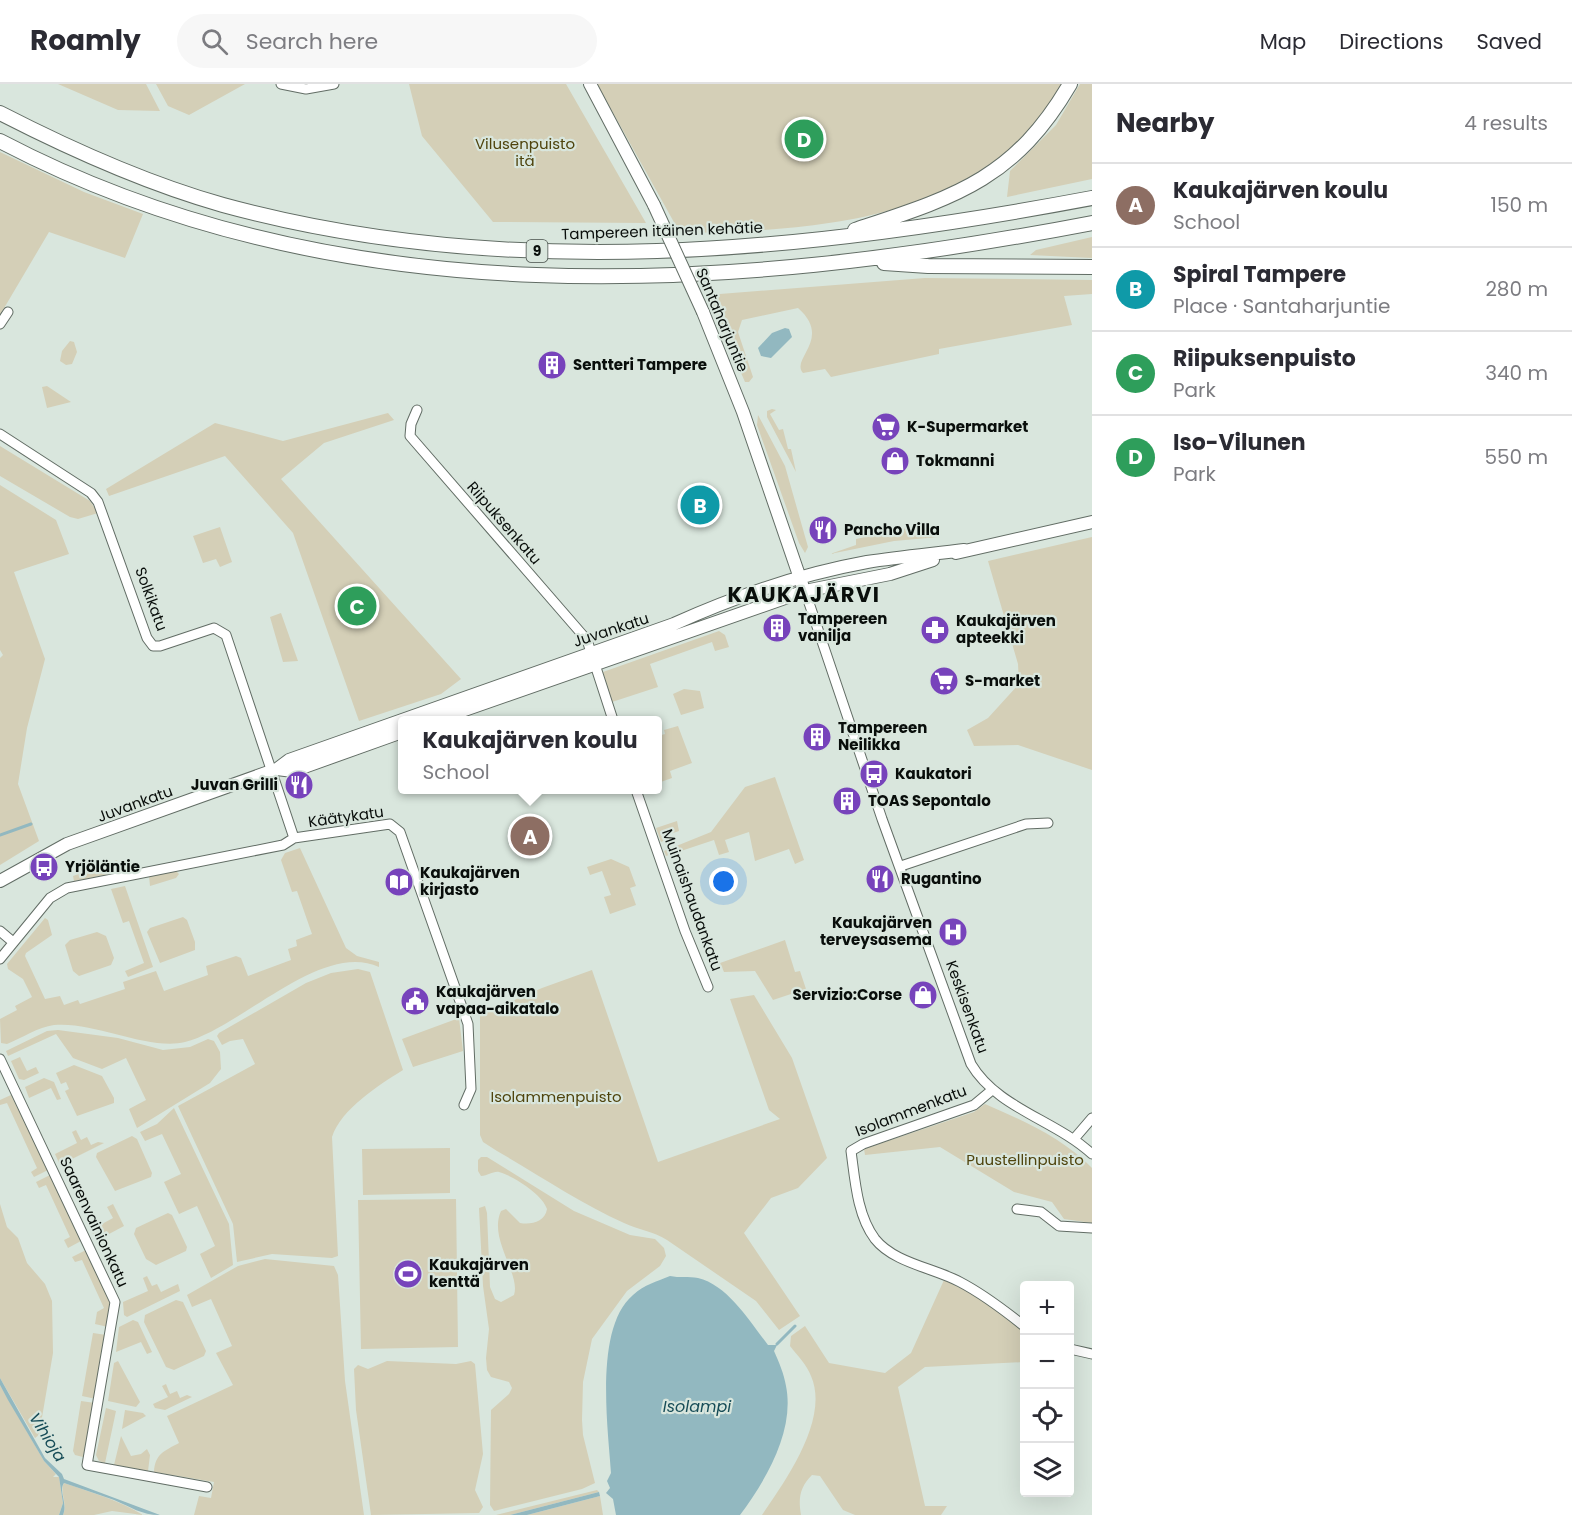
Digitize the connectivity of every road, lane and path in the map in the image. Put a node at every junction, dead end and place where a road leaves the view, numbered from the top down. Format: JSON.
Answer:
{"nodes":[{"id":1,"x":281,"y":84,"type":"edge"},
{"id":2,"x":334,"y":84,"type":"edge"},
{"id":3,"x":590,"y":84,"type":"edge"},
{"id":4,"x":1070,"y":84,"type":"edge"},
{"id":5,"x":0,"y":113,"type":"edge"},
{"id":6,"x":0,"y":141,"type":"edge"},
{"id":7,"x":1092,"y":198,"type":"edge"},
{"id":8,"x":1092,"y":223,"type":"edge"},
{"id":9,"x":825,"y":240,"type":"junction"},
{"id":10,"x":849,"y":261,"type":"junction"},
{"id":11,"x":1092,"y":267,"type":"edge"},
{"id":12,"x":8,"y":312,"type":"dead end"},
{"id":13,"x":0,"y":324,"type":"edge"},
{"id":14,"x":417,"y":410,"type":"dead end"},
{"id":15,"x":0,"y":434,"type":"edge"},
{"id":16,"x":1092,"y":522,"type":"edge"},
{"id":17,"x":964,"y":550,"type":"junction"},
{"id":18,"x":800,"y":578,"type":"junction"},
{"id":19,"x":805,"y":591,"type":"junction"},
{"id":20,"x":591,"y":652,"type":"junction"},
{"id":21,"x":595,"y":666,"type":"junction"},
{"id":22,"x":412,"y":716,"type":"edge"},
{"id":23,"x":448,"y":716,"type":"edge"},
{"id":24,"x":612,"y":716,"type":"edge"},
{"id":25,"x":398,"y":721,"type":"edge"},
{"id":26,"x":398,"y":733,"type":"edge"},
{"id":27,"x":275,"y":770,"type":"junction"},
{"id":28,"x":638,"y":794,"type":"edge"},
{"id":29,"x":1048,"y":823,"type":"dead end"},
{"id":30,"x":294,"y":838,"type":"junction"},
{"id":31,"x":901,"y":866,"type":"junction"},
{"id":32,"x":4,"y":879,"type":"edge"},
{"id":33,"x":0,"y":891,"type":"edge"},
{"id":34,"x":0,"y":931,"type":"edge"},
{"id":35,"x":14,"y":942,"type":"junction"},
{"id":36,"x":0,"y":959,"type":"edge"},
{"id":37,"x":708,"y":987,"type":"dead end"},
{"id":38,"x":0,"y":1059,"type":"edge"},
{"id":39,"x":992,"y":1090,"type":"junction"},
{"id":40,"x":464,"y":1106,"type":"dead end"},
{"id":41,"x":1092,"y":1118,"type":"edge"},
{"id":42,"x":1074,"y":1139,"type":"junction"},
{"id":43,"x":1092,"y":1154,"type":"edge"},
{"id":44,"x":1017,"y":1209,"type":"dead end"},
{"id":45,"x":1092,"y":1228,"type":"edge"},
{"id":46,"x":1020,"y":1323,"type":"edge"},
{"id":47,"x":1074,"y":1350,"type":"edge"},
{"id":48,"x":1092,"y":1354,"type":"edge"},
{"id":49,"x":207,"y":1487,"type":"dead end"}],
"edges":[{"from":1,"to":2,"type":"street"},
{"from":3,"to":18,"type":"main road","name":"Santaharjuntie","bridge":true},
{"from":4,"to":9,"type":"highway"},
{"from":5,"to":9,"type":"highway","name":"Tampereen itäinen kehätie","number":"9"},
{"from":6,"to":10,"type":"highway","number":"9"},
{"from":7,"to":9,"type":"highway","name":"Tampereen itäinen kehätie","number":"9"},
{"from":8,"to":10,"type":"highway","number":"9"},
{"from":10,"to":11,"type":"highway"},
{"from":12,"to":13,"type":"street"},
{"from":14,"to":20,"type":"street","name":"Riipuksenkatu"},
{"from":15,"to":27,"type":"street","name":"Solkikatu"},
{"from":16,"to":17,"type":"main road","name":"Juvankatu"},
{"from":17,"to":18,"type":"main road","name":"Juvankatu"},
{"from":17,"to":19,"type":"main road","name":"Juvankatu"},
{"from":18,"to":19,"type":"main road","name":"Keskisenkatu"},
{"from":18,"to":20,"type":"main road","name":"Juvankatu"},
{"from":19,"to":21,"type":"main road","name":"Juvankatu"},
{"from":19,"to":31,"type":"street","name":"Keskisenkatu"},
{"from":20,"to":21,"type":"street"},
{"from":20,"to":22,"type":"main road","name":"Juvankatu"},
{"from":21,"to":23,"type":"main road","name":"Juvankatu"},
{"from":21,"to":24,"type":"street"},
{"from":25,"to":27,"type":"main road","name":"Juvankatu"},
{"from":26,"to":27,"type":"main road","name":"Juvankatu"},
{"from":27,"to":30,"type":"street","name":"Solkikatu"},
{"from":27,"to":32,"type":"main road","name":"Juvankatu"},
{"from":28,"to":37,"type":"street","name":"Muinaishaudankatu"},
{"from":29,"to":31,"type":"street"},
{"from":30,"to":35,"type":"street"},
{"from":30,"to":40,"type":"street","name":"Käätykatu"},
{"from":31,"to":39,"type":"street","name":"Keskisenkatu"},
{"from":32,"to":33,"type":"main road","name":"Juvankatu"},
{"from":34,"to":35,"type":"street"},
{"from":35,"to":36,"type":"street"},
{"from":38,"to":49,"type":"street","name":"Saarenvainionkatu"},
{"from":39,"to":42,"type":"street","name":"Keskisenkatu"},
{"from":39,"to":46,"type":"street","name":"Isolammenkatu"},
{"from":41,"to":42,"type":"street"},
{"from":42,"to":43,"type":"street","name":"Keskisenkatu"},
{"from":44,"to":45,"type":"street"},
{"from":47,"to":48,"type":"street"}]}
